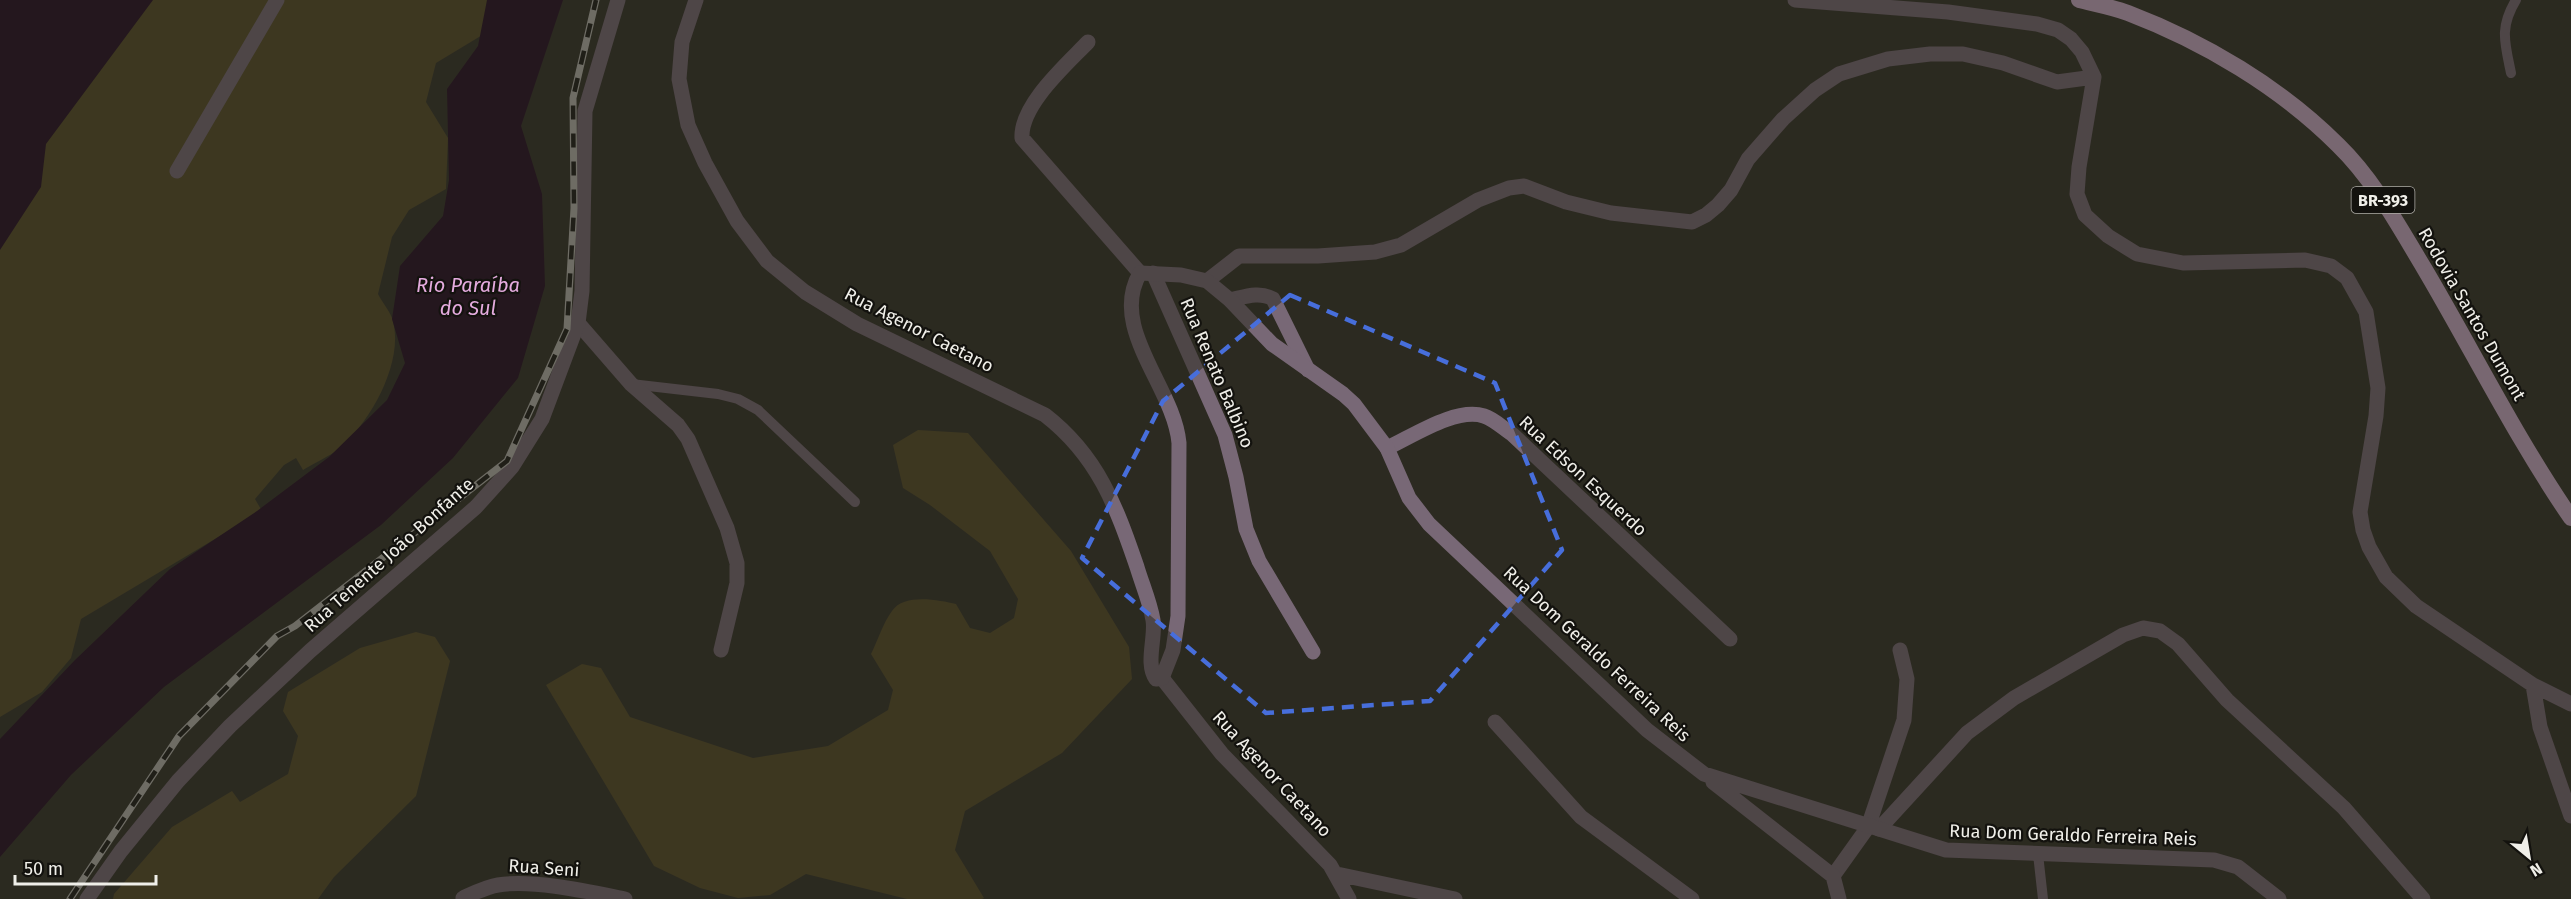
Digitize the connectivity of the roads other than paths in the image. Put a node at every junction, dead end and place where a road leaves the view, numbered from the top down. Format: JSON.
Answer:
{"nodes":[{"id":1,"x":277,"y":0,"type":"edge"},
{"id":2,"x":618,"y":0,"type":"edge"},
{"id":3,"x":696,"y":0,"type":"edge"},
{"id":4,"x":1795,"y":0,"type":"edge"},
{"id":5,"x":2079,"y":0,"type":"edge"},
{"id":6,"x":2516,"y":0,"type":"edge"},
{"id":7,"x":2124,"y":6,"type":"edge"},
{"id":8,"x":1088,"y":42,"type":"dead end"},
{"id":9,"x":2511,"y":73,"type":"dead end"},
{"id":10,"x":2094,"y":77,"type":"junction"},
{"id":11,"x":177,"y":171,"type":"dead end"},
{"id":12,"x":1147,"y":273,"type":"junction"},
{"id":13,"x":1207,"y":281,"type":"junction"},
{"id":14,"x":1230,"y":300,"type":"junction"},
{"id":15,"x":578,"y":324,"type":"junction"},
{"id":16,"x":1308,"y":370,"type":"junction"},
{"id":17,"x":631,"y":384,"type":"junction"},
{"id":18,"x":1387,"y":448,"type":"junction"},
{"id":19,"x":855,"y":502,"type":"dead end"},
{"id":20,"x":2571,"y":519,"type":"edge"},
{"id":21,"x":1730,"y":639,"type":"dead end"},
{"id":22,"x":721,"y":650,"type":"dead end"},
{"id":23,"x":1900,"y":650,"type":"dead end"},
{"id":24,"x":1313,"y":651,"type":"dead end"},
{"id":25,"x":1162,"y":678,"type":"junction"},
{"id":26,"x":2533,"y":685,"type":"junction"},
{"id":27,"x":2571,"y":704,"type":"edge"},
{"id":28,"x":1495,"y":722,"type":"dead end"},
{"id":29,"x":1704,"y":774,"type":"junction"},
{"id":30,"x":2571,"y":816,"type":"edge"},
{"id":31,"x":1873,"y":828,"type":"junction"},
{"id":32,"x":2038,"y":854,"type":"junction"},
{"id":33,"x":1337,"y":874,"type":"junction"},
{"id":34,"x":1833,"y":876,"type":"junction"},
{"id":35,"x":87,"y":899,"type":"edge"},
{"id":36,"x":462,"y":899,"type":"edge"},
{"id":37,"x":625,"y":899,"type":"edge"},
{"id":38,"x":1349,"y":899,"type":"edge"},
{"id":39,"x":1455,"y":899,"type":"edge"},
{"id":40,"x":1692,"y":899,"type":"edge"},
{"id":41,"x":1839,"y":899,"type":"edge"},
{"id":42,"x":2043,"y":899,"type":"edge"},
{"id":43,"x":2279,"y":899,"type":"edge"},
{"id":44,"x":2423,"y":899,"type":"edge"}],
"edges":[{"from":1,"to":11,"type":"street"},
{"from":2,"to":15,"type":"street","name":"Rua Tenente João Bonfante"},
{"from":3,"to":25,"type":"street","name":"Rua Agenor Caetano"},
{"from":4,"to":10,"type":"street"},
{"from":5,"to":7,"type":"highway","name":"Rodovia Santos Dumont","number":"BR-393"},
{"from":6,"to":9,"type":"lane"},
{"from":7,"to":20,"type":"highway","name":"Rodovia Santos Dumont","number":"BR-393"},
{"from":8,"to":12,"type":"street","name":"Rua Renato Balbino"},
{"from":10,"to":13,"type":"street"},
{"from":10,"to":26,"type":"street"},
{"from":12,"to":13,"type":"street","name":"Rua Dom Geraldo Ferreira Reis"},
{"from":12,"to":24,"type":"street","name":"Rua Renato Balbino"},
{"from":12,"to":25,"type":"street"},
{"from":13,"to":14,"type":"street","name":"Rua Dom Geraldo Ferreira Reis"},
{"from":14,"to":16,"type":"street","name":"Rua Dom Geraldo Ferreira Reis"},
{"from":14,"to":16,"type":"street"},
{"from":15,"to":17,"type":"street"},
{"from":15,"to":35,"type":"street","name":"Rua Tenente João Bonfante"},
{"from":16,"to":18,"type":"street","name":"Rua Dom Geraldo Ferreira Reis"},
{"from":17,"to":19,"type":"lane"},
{"from":17,"to":22,"type":"street"},
{"from":18,"to":21,"type":"street","name":"Rua Edson Esquerdo"},
{"from":18,"to":29,"type":"street","name":"Rua Dom Geraldo Ferreira Reis"},
{"from":23,"to":31,"type":"street"},
{"from":25,"to":33,"type":"street","name":"Rua Agenor Caetano"},
{"from":26,"to":27,"type":"street"},
{"from":26,"to":30,"type":"street"},
{"from":28,"to":40,"type":"street"},
{"from":29,"to":31,"type":"street","name":"Rua Dom Geraldo Ferreira Reis"},
{"from":29,"to":34,"type":"street"},
{"from":31,"to":32,"type":"street","name":"Rua Dom Geraldo Ferreira Reis"},
{"from":31,"to":34,"type":"street"},
{"from":31,"to":44,"type":"street"},
{"from":32,"to":42,"type":"lane"},
{"from":32,"to":43,"type":"street","name":"Rua Dom Geraldo Ferreira Reis"},
{"from":33,"to":38,"type":"street","name":"Rua Agenor Caetano"},
{"from":33,"to":39,"type":"street"},
{"from":34,"to":41,"type":"street"},
{"from":36,"to":37,"type":"street","name":"Rua Seni"}]}
